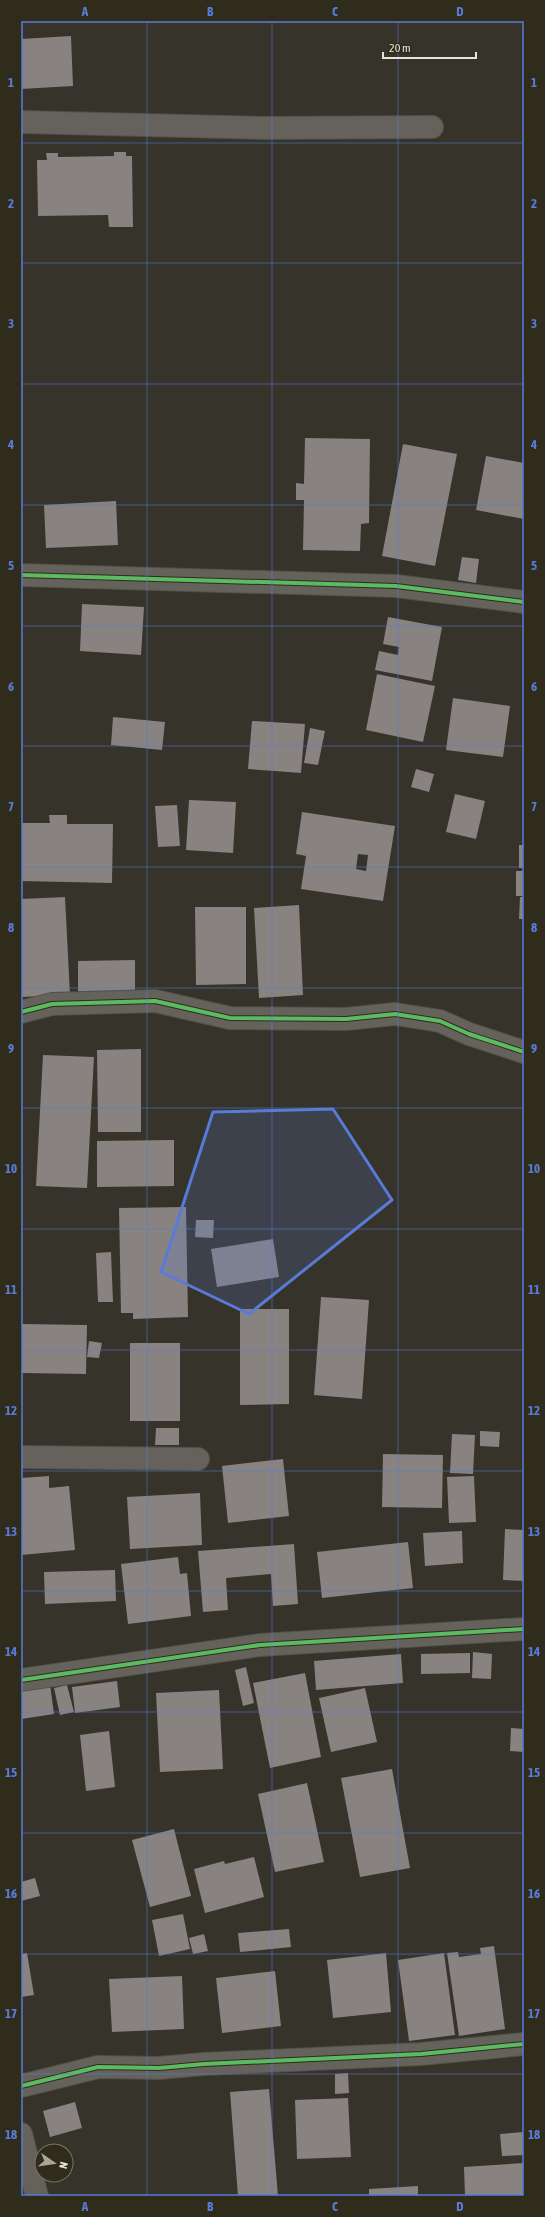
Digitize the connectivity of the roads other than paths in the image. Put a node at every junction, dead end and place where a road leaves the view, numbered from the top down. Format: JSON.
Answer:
{"nodes":[{"id":1,"x":21,"y":122,"type":"edge"},
{"id":2,"x":432,"y":127,"type":"dead end"},
{"id":3,"x":21,"y":575,"type":"edge"},
{"id":4,"x":524,"y":602,"type":"edge"},
{"id":5,"x":21,"y":1012,"type":"edge"},
{"id":6,"x":524,"y":1052,"type":"edge"},
{"id":7,"x":21,"y":1457,"type":"edge"},
{"id":8,"x":198,"y":1459,"type":"dead end"},
{"id":9,"x":524,"y":1629,"type":"edge"},
{"id":10,"x":21,"y":1680,"type":"edge"},
{"id":11,"x":524,"y":2044,"type":"edge"},
{"id":12,"x":21,"y":2086,"type":"edge"},
{"id":13,"x":21,"y":2134,"type":"edge"},
{"id":14,"x":37,"y":2196,"type":"edge"}],
"edges":[{"from":1,"to":2,"type":"street"},
{"from":3,"to":4,"type":"street"},
{"from":5,"to":6,"type":"street"},
{"from":7,"to":8,"type":"street"},
{"from":9,"to":10,"type":"street"},
{"from":11,"to":12,"type":"street"},
{"from":13,"to":14,"type":"street"}]}
